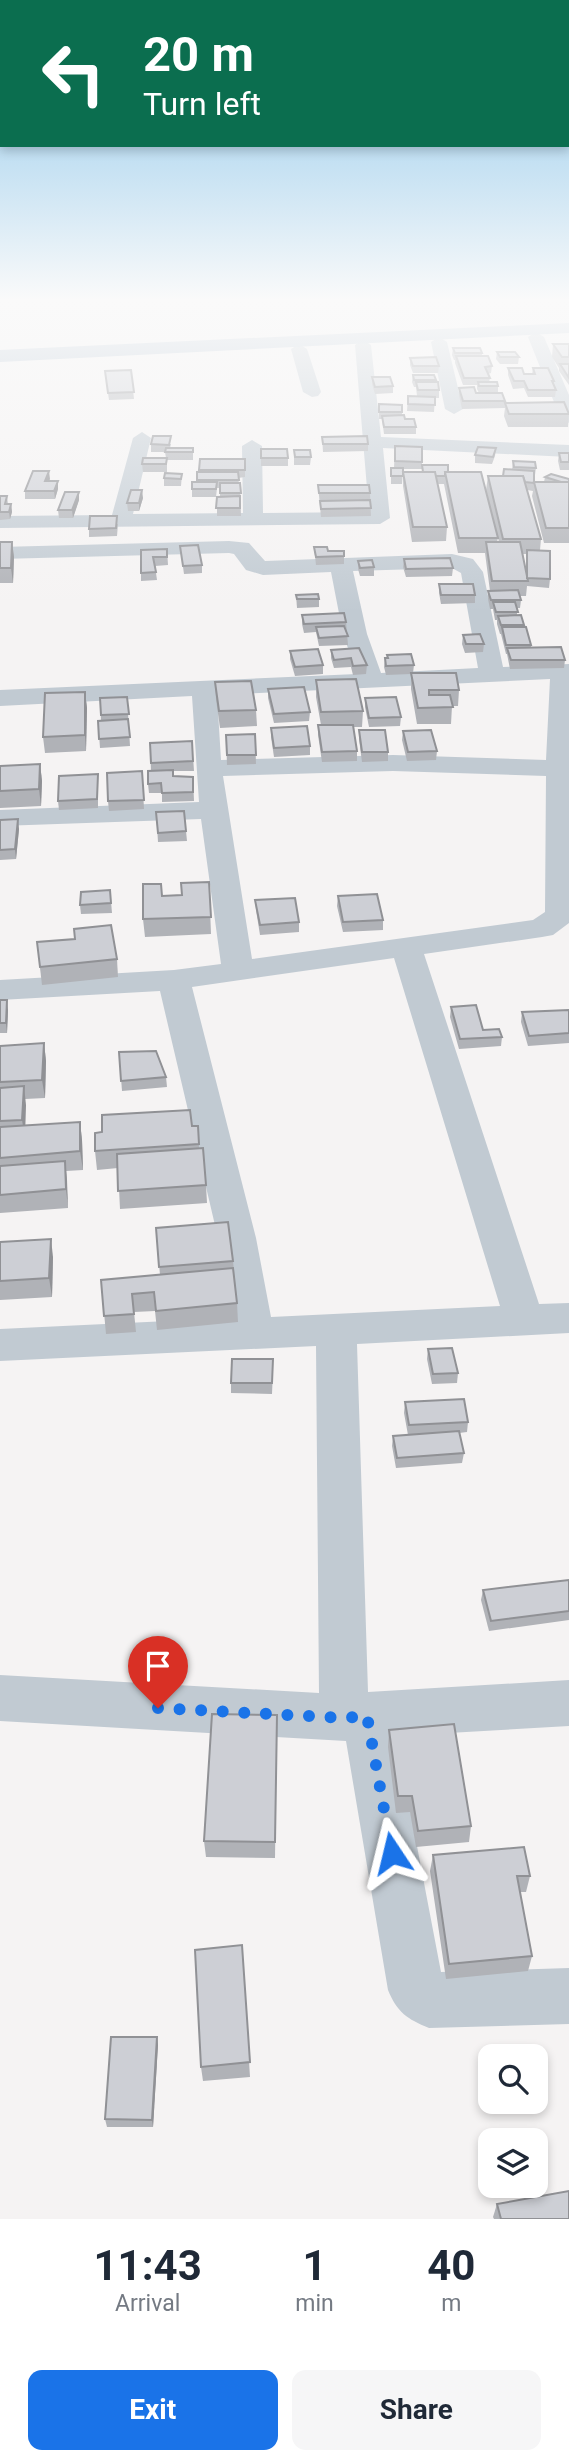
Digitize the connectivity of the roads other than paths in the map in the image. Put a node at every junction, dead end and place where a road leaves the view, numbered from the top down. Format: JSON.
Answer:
{"nodes":[{"id":1,"x":368,"y":406,"type":"edge"},
{"id":2,"x":453,"y":406,"type":"edge"},
{"id":3,"x":454,"y":409,"type":"dead end"},
{"id":4,"x":142,"y":438,"type":"dead end"},
{"id":5,"x":375,"y":442,"type":"junction"},
{"id":6,"x":252,"y":446,"type":"dead end"},
{"id":7,"x":569,"y":451,"type":"edge"},
{"id":8,"x":380,"y":518,"type":"junction"},
{"id":9,"x":247,"y":520,"type":"junction"},
{"id":10,"x":121,"y":521,"type":"junction"},
{"id":11,"x":0,"y":522,"type":"edge"},
{"id":12,"x":241,"y":548,"type":"junction"},
{"id":13,"x":0,"y":553,"type":"edge"},
{"id":14,"x":390,"y":562,"type":"junction"},
{"id":15,"x":341,"y":567,"type":"junction"},
{"id":16,"x":566,"y":671,"type":"edge"},
{"id":17,"x":492,"y":675,"type":"junction"},
{"id":18,"x":372,"y":681,"type":"junction"},
{"id":19,"x":204,"y":690,"type":"junction"},
{"id":20,"x":0,"y":698,"type":"edge"},
{"id":21,"x":563,"y":752,"type":"edge"},
{"id":22,"x":208,"y":768,"type":"junction"},
{"id":23,"x":214,"y":810,"type":"junction"},
{"id":24,"x":0,"y":818,"type":"edge"},
{"id":25,"x":406,"y":948,"type":"junction"},
{"id":26,"x":238,"y":973,"type":"junction"},
{"id":27,"x":174,"y":980,"type":"junction"},
{"id":28,"x":0,"y":990,"type":"edge"},
{"id":29,"x":569,"y":1318,"type":"edge"},
{"id":30,"x":525,"y":1321,"type":"junction"},
{"id":31,"x":336,"y":1331,"type":"junction"},
{"id":32,"x":254,"y":1333,"type":"junction"},
{"id":33,"x":0,"y":1345,"type":"edge"},
{"id":34,"x":0,"y":1698,"type":"edge"},
{"id":35,"x":569,"y":1703,"type":"edge"},
{"id":36,"x":356,"y":1717,"type":"junction"},
{"id":37,"x":569,"y":1996,"type":"edge"}],
"edges":[{"from":1,"to":5,"type":"street"},
{"from":2,"to":3,"type":"street"},
{"from":4,"to":10,"type":"street"},
{"from":5,"to":7,"type":"street"},
{"from":5,"to":8,"type":"street"},
{"from":6,"to":9,"type":"street"},
{"from":8,"to":9,"type":"street"},
{"from":8,"to":14,"type":"street"},
{"from":9,"to":10,"type":"street"},
{"from":9,"to":12,"type":"street"},
{"from":10,"to":11,"type":"street"},
{"from":12,"to":13,"type":"street"},
{"from":12,"to":15,"type":"street"},
{"from":14,"to":15,"type":"street"},
{"from":14,"to":17,"type":"street"},
{"from":15,"to":18,"type":"street"},
{"from":16,"to":17,"type":"street"},
{"from":16,"to":21,"type":"street"},
{"from":17,"to":18,"type":"street"},
{"from":18,"to":19,"type":"street"},
{"from":19,"to":20,"type":"street"},
{"from":19,"to":22,"type":"street"},
{"from":21,"to":22,"type":"street"},
{"from":21,"to":25,"type":"street"},
{"from":22,"to":23,"type":"street"},
{"from":23,"to":24,"type":"street"},
{"from":23,"to":26,"type":"street"},
{"from":25,"to":26,"type":"street"},
{"from":25,"to":30,"type":"street"},
{"from":26,"to":27,"type":"street"},
{"from":27,"to":28,"type":"street"},
{"from":27,"to":32,"type":"street"},
{"from":29,"to":30,"type":"street"},
{"from":30,"to":31,"type":"street"},
{"from":31,"to":32,"type":"street"},
{"from":31,"to":36,"type":"street"},
{"from":32,"to":33,"type":"street"},
{"from":34,"to":36,"type":"street"},
{"from":35,"to":36,"type":"street"},
{"from":36,"to":37,"type":"street"}]}
